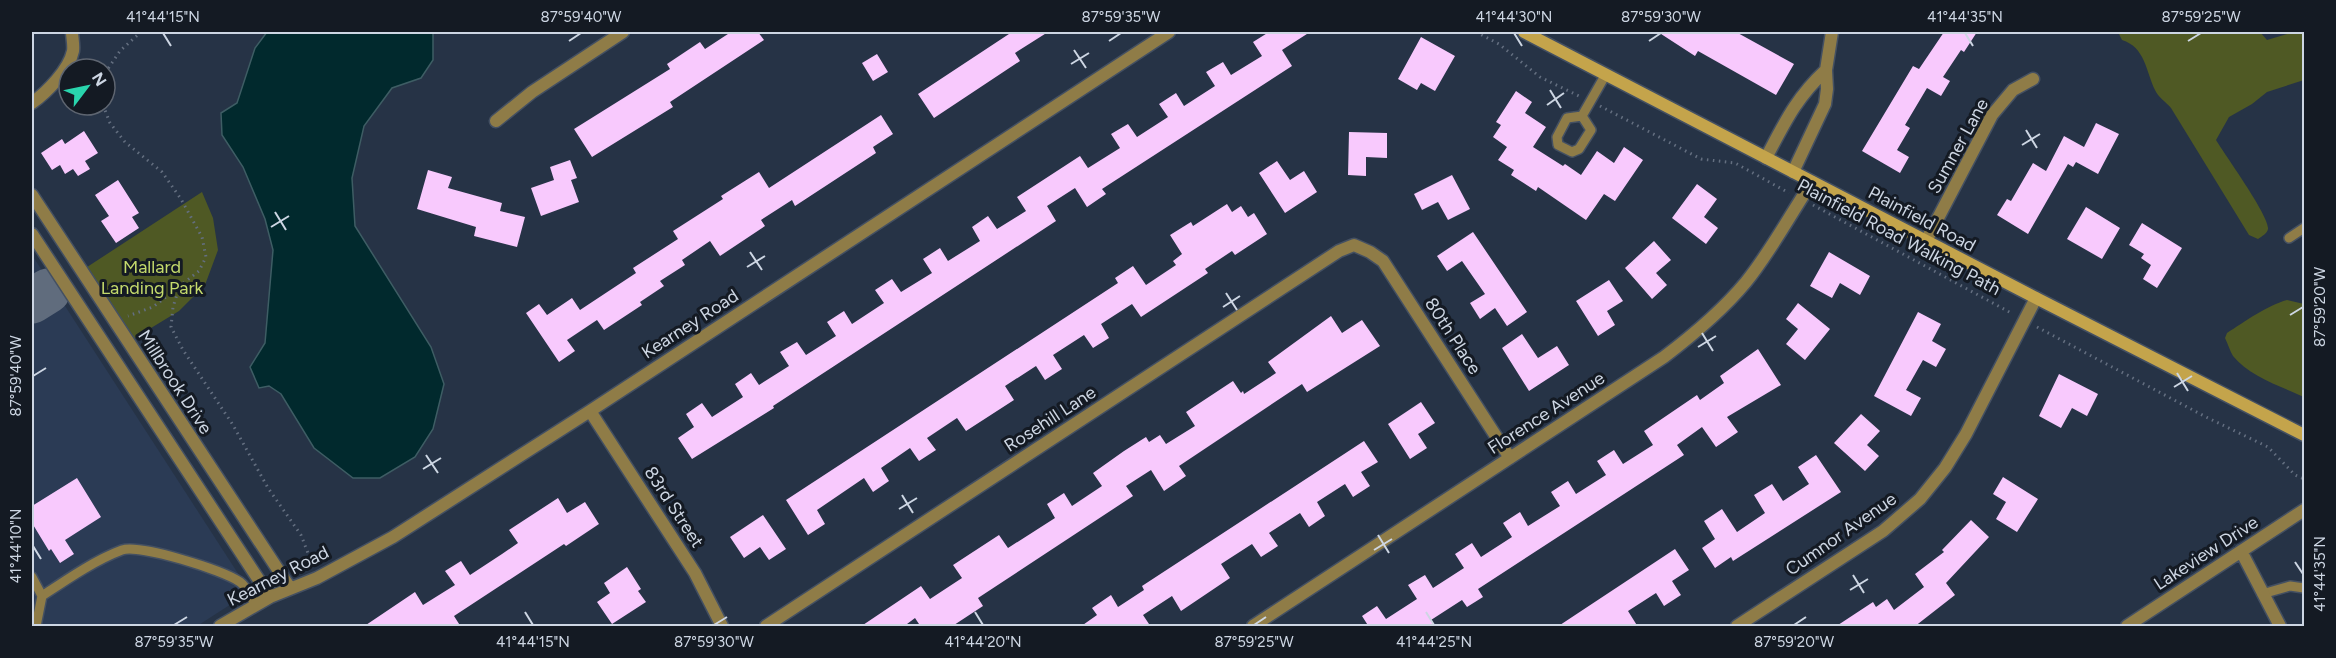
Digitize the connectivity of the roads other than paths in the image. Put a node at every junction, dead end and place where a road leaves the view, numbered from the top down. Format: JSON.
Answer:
{"nodes":[{"id":1,"x":72,"y":32,"type":"edge"},
{"id":2,"x":623,"y":32,"type":"edge"},
{"id":3,"x":1169,"y":32,"type":"edge"},
{"id":4,"x":1524,"y":32,"type":"edge"},
{"id":5,"x":1830,"y":33,"type":"edge"},
{"id":6,"x":1826,"y":70,"type":"junction"},
{"id":7,"x":1606,"y":74,"type":"junction"},
{"id":8,"x":2033,"y":80,"type":"dead end"},
{"id":9,"x":32,"y":103,"type":"edge"},
{"id":10,"x":1582,"y":116,"type":"dead end"},
{"id":11,"x":496,"y":121,"type":"dead end"},
{"id":12,"x":1766,"y":158,"type":"junction"},
{"id":13,"x":1793,"y":172,"type":"junction"},
{"id":14,"x":1812,"y":182,"type":"junction"},
{"id":15,"x":32,"y":195,"type":"edge"},
{"id":16,"x":2304,"y":228,"type":"edge"},
{"id":17,"x":32,"y":234,"type":"edge"},
{"id":18,"x":2289,"y":238,"type":"dead end"},
{"id":19,"x":1926,"y":241,"type":"junction"},
{"id":20,"x":1354,"y":245,"type":"joint"},
{"id":21,"x":2036,"y":298,"type":"junction"},
{"id":22,"x":590,"y":411,"type":"junction"},
{"id":23,"x":2304,"y":435,"type":"edge"},
{"id":24,"x":1510,"y":458,"type":"junction"},
{"id":25,"x":2304,"y":510,"type":"edge"},
{"id":26,"x":2241,"y":551,"type":"junction"},
{"id":27,"x":32,"y":577,"type":"edge"},
{"id":28,"x":290,"y":588,"type":"junction"},
{"id":29,"x":2304,"y":588,"type":"edge"},
{"id":30,"x":2262,"y":594,"type":"junction"},
{"id":31,"x":42,"y":596,"type":"junction"},
{"id":32,"x":270,"y":597,"type":"junction"},
{"id":33,"x":256,"y":605,"type":"junction"},
{"id":34,"x":36,"y":627,"type":"edge"},
{"id":35,"x":220,"y":627,"type":"edge"},
{"id":36,"x":722,"y":627,"type":"edge"},
{"id":37,"x":766,"y":627,"type":"edge"},
{"id":38,"x":1253,"y":627,"type":"edge"},
{"id":39,"x":1737,"y":627,"type":"edge"},
{"id":40,"x":2127,"y":627,"type":"edge"},
{"id":41,"x":2280,"y":627,"type":"edge"}],
"edges":[{"from":1,"to":9,"type":"street"},
{"from":2,"to":11,"type":"street"},
{"from":3,"to":22,"type":"street","name":"Kearney Road"},
{"from":4,"to":7,"type":"main road","name":"Plainfield Road"},
{"from":5,"to":6,"type":"street"},
{"from":6,"to":12,"type":"street"},
{"from":6,"to":13,"type":"street"},
{"from":7,"to":10,"type":"lane"},
{"from":7,"to":12,"type":"main road","name":"Plainfield Road"},
{"from":8,"to":19,"type":"street","name":"Sumner Lane"},
{"from":12,"to":13,"type":"main road","name":"Plainfield Road"},
{"from":13,"to":14,"type":"main road","name":"Plainfield Road"},
{"from":14,"to":19,"type":"main road","name":"Plainfield Road"},
{"from":14,"to":24,"type":"street","name":"Florence Avenue"},
{"from":15,"to":28,"type":"street","name":"Millbrook Drive"},
{"from":16,"to":18,"type":"lane"},
{"from":17,"to":32,"type":"street"},
{"from":19,"to":21,"type":"main road","name":"Plainfield Road"},
{"from":20,"to":24,"type":"street","name":"80th Place"},
{"from":20,"to":37,"type":"street","name":"Rosehill Lane"},
{"from":21,"to":23,"type":"main road","name":"Plainfield Road"},
{"from":21,"to":39,"type":"street","name":"Cumnor Avenue"},
{"from":22,"to":28,"type":"street","name":"Kearney Road"},
{"from":22,"to":36,"type":"street","name":"83rd Street"},
{"from":24,"to":38,"type":"street","name":"Florence Avenue"},
{"from":25,"to":26,"type":"street","name":"Lakeview Drive"},
{"from":26,"to":30,"type":"street"},
{"from":26,"to":40,"type":"street","name":"Lakeview Drive"},
{"from":27,"to":31,"type":"lane"},
{"from":28,"to":32,"type":"street","name":"Kearney Road"},
{"from":29,"to":30,"type":"lane"},
{"from":30,"to":41,"type":"street"},
{"from":31,"to":33,"type":"lane"},
{"from":31,"to":34,"type":"lane"},
{"from":32,"to":33,"type":"street","name":"Kearney Road"},
{"from":33,"to":35,"type":"street","name":"Kearney Road"}]}
